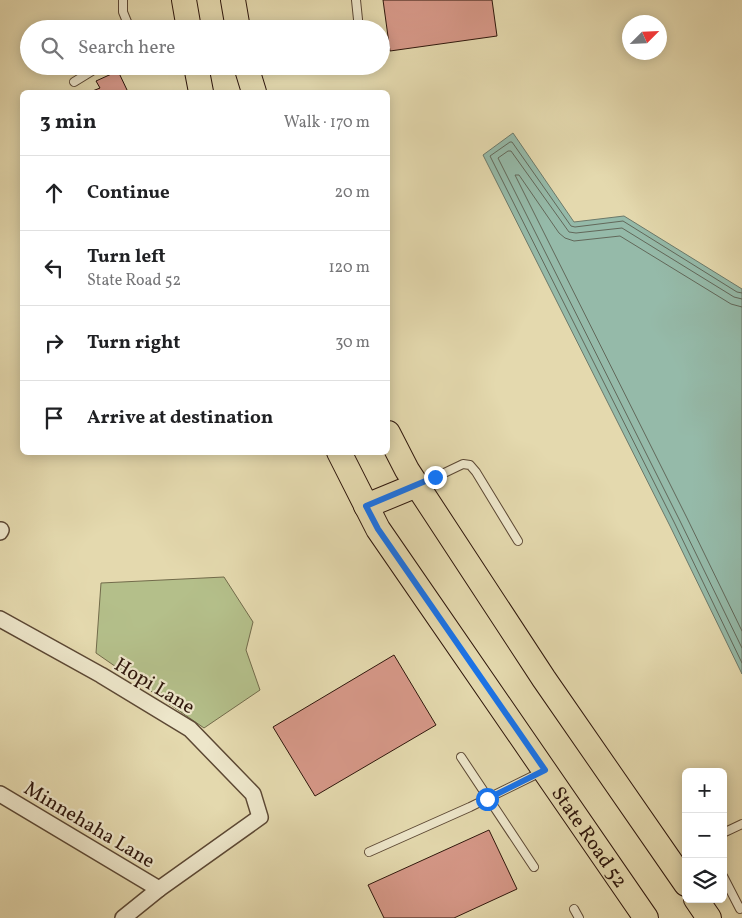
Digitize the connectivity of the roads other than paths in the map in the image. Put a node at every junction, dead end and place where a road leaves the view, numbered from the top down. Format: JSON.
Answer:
{"nodes":[{"id":1,"x":123,"y":0,"type":"edge"},
{"id":2,"x":233,"y":0,"type":"edge"},
{"id":3,"x":356,"y":0,"type":"edge"},
{"id":4,"x":126,"y":20,"type":"edge"},
{"id":5,"x":236,"y":20,"type":"edge"},
{"id":6,"x":358,"y":20,"type":"edge"},
{"id":7,"x":85,"y":75,"type":"edge"},
{"id":8,"x":198,"y":75,"type":"edge"},
{"id":9,"x":249,"y":75,"type":"edge"},
{"id":10,"x":74,"y":82,"type":"dead end"},
{"id":11,"x":201,"y":90,"type":"edge"},
{"id":12,"x":253,"y":90,"type":"edge"},
{"id":13,"x":390,"y":437,"type":"edge"},
{"id":14,"x":340,"y":455,"type":"edge"},
{"id":15,"x":418,"y":485,"type":"junction"},
{"id":16,"x":366,"y":506,"type":"junction"},
{"id":17,"x":518,"y":541,"type":"dead end"},
{"id":18,"x":0,"y":619,"type":"edge"},
{"id":19,"x":461,"y":757,"type":"dead end"},
{"id":20,"x":545,"y":770,"type":"junction"},
{"id":21,"x":0,"y":794,"type":"edge"},
{"id":22,"x":487,"y":799,"type":"junction"},
{"id":23,"x":742,"y":824,"type":"edge"},
{"id":24,"x":727,"y":831,"type":"edge"},
{"id":25,"x":369,"y":852,"type":"dead end"},
{"id":26,"x":534,"y":867,"type":"dead end"},
{"id":27,"x":682,"y":878,"type":"edge"},
{"id":28,"x":727,"y":883,"type":"edge"},
{"id":29,"x":159,"y":889,"type":"junction"},
{"id":30,"x":702,"y":903,"type":"edge"},
{"id":31,"x":574,"y":909,"type":"dead end"},
{"id":32,"x":741,"y":909,"type":"edge"},
{"id":33,"x":720,"y":915,"type":"edge"},
{"id":34,"x":123,"y":918,"type":"edge"},
{"id":35,"x":579,"y":918,"type":"edge"},
{"id":36,"x":646,"y":918,"type":"edge"}],
"edges":[{"from":1,"to":4,"type":"lane"},
{"from":2,"to":5,"type":"main road"},
{"from":3,"to":6,"type":"lane"},
{"from":7,"to":10,"type":"lane"},
{"from":8,"to":11,"type":"main road"},
{"from":9,"to":12,"type":"main road"},
{"from":13,"to":15,"type":"main road"},
{"from":14,"to":16,"type":"main road","name":"State Road 52"},
{"from":15,"to":16,"type":"main road"},
{"from":15,"to":17,"type":"lane"},
{"from":15,"to":27,"type":"main road"},
{"from":16,"to":20,"type":"main road","name":"State Road 52"},
{"from":18,"to":29,"type":"street","name":"Hopi Lane"},
{"from":19,"to":22,"type":"lane"},
{"from":20,"to":22,"type":"lane"},
{"from":20,"to":36,"type":"main road","name":"State Road 52"},
{"from":21,"to":29,"type":"street","name":"Minnehaha Lane"},
{"from":22,"to":25,"type":"lane"},
{"from":22,"to":26,"type":"lane"},
{"from":23,"to":24,"type":"lane"},
{"from":28,"to":32,"type":"lane"},
{"from":29,"to":34,"type":"street"},
{"from":30,"to":33,"type":"main road"},
{"from":31,"to":35,"type":"lane"},
{"from":32,"to":33,"type":"lane"}]}
